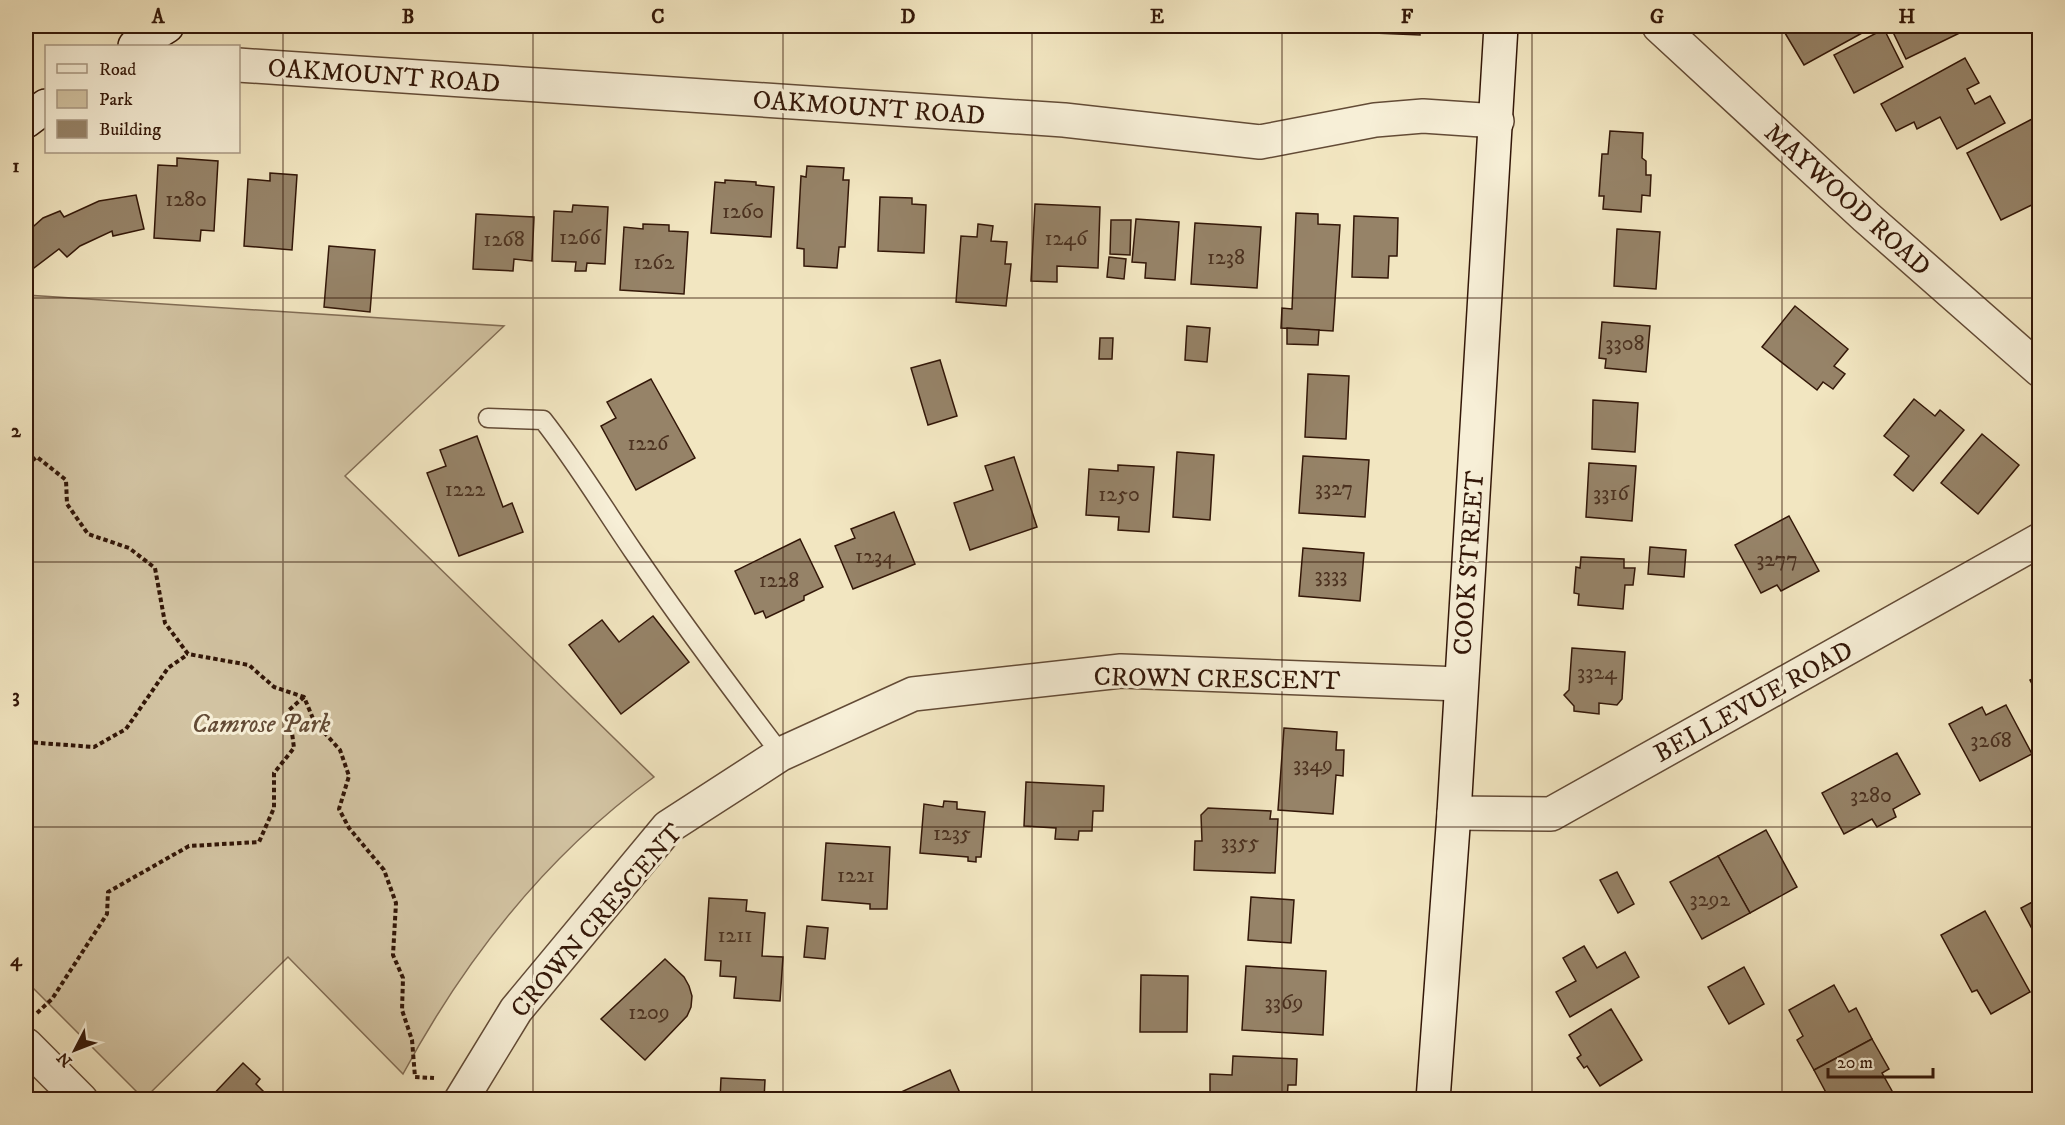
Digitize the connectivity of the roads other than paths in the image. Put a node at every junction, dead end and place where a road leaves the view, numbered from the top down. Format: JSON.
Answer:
{"nodes":[{"id":1,"x":1501,"y":26,"type":"edge"},
{"id":2,"x":1659,"y":26,"type":"edge"},
{"id":3,"x":240,"y":65,"type":"edge"},
{"id":4,"x":45,"y":107,"type":"edge"},
{"id":5,"x":26,"y":121,"type":"edge"},
{"id":6,"x":1497,"y":121,"type":"junction"},
{"id":7,"x":2040,"y":370,"type":"edge"},
{"id":8,"x":488,"y":418,"type":"dead end"},
{"id":9,"x":2040,"y":540,"type":"edge"},
{"id":10,"x":1460,"y":684,"type":"junction"},
{"id":11,"x":781,"y":754,"type":"junction"},
{"id":12,"x":1454,"y":813,"type":"junction"},
{"id":13,"x":29,"y":1031,"type":"edge"},
{"id":14,"x":469,"y":1087,"type":"edge"},
{"id":15,"x":81,"y":1100,"type":"edge"},
{"id":16,"x":1433,"y":1100,"type":"edge"}],
"edges":[{"from":1,"to":6,"type":"street","name":"COOK STREET"},
{"from":2,"to":7,"type":"street","name":"MAYWOOD ROAD"},
{"from":3,"to":6,"type":"street","name":"OAKMOUNT ROAD"},
{"from":4,"to":5,"type":"street"},
{"from":6,"to":10,"type":"street","name":"COOK STREET"},
{"from":8,"to":11,"type":"lane"},
{"from":9,"to":12,"type":"street","name":"BELLEVUE ROAD"},
{"from":10,"to":11,"type":"street","name":"CROWN CRESCENT"},
{"from":10,"to":12,"type":"street","name":"COOK STREET"},
{"from":11,"to":14,"type":"street","name":"CROWN CRESCENT"},
{"from":12,"to":16,"type":"street","name":"COOK STREET"},
{"from":13,"to":15,"type":"street"}]}
